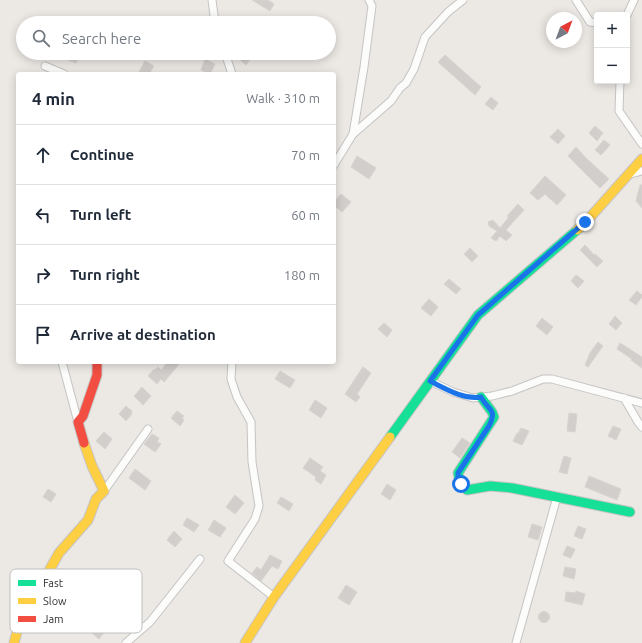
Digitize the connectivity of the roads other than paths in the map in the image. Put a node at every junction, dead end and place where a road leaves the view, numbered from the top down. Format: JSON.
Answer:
{"nodes":[{"id":1,"x":212,"y":0,"type":"edge"},
{"id":2,"x":369,"y":0,"type":"edge"},
{"id":3,"x":463,"y":0,"type":"edge"},
{"id":4,"x":576,"y":0,"type":"edge"},
{"id":5,"x":634,"y":0,"type":"edge"},
{"id":6,"x":628,"y":12,"type":"edge"},
{"id":7,"x":214,"y":16,"type":"edge"},
{"id":8,"x":594,"y":23,"type":"edge"},
{"id":9,"x":227,"y":60,"type":"edge"},
{"id":10,"x":45,"y":66,"type":"dead end"},
{"id":11,"x":59,"y":72,"type":"edge"},
{"id":12,"x":231,"y":72,"type":"edge"},
{"id":13,"x":620,"y":84,"type":"edge"},
{"id":14,"x":353,"y":134,"type":"junction"},
{"id":15,"x":642,"y":144,"type":"edge"},
{"id":16,"x":642,"y":158,"type":"edge"},
{"id":17,"x":336,"y":162,"type":"edge"},
{"id":18,"x":642,"y":170,"type":"edge"},
{"id":19,"x":630,"y":174,"type":"junction"},
{"id":20,"x":63,"y":364,"type":"edge"},
{"id":21,"x":96,"y":364,"type":"edge"},
{"id":22,"x":232,"y":364,"type":"edge"},
{"id":23,"x":430,"y":381,"type":"junction"},
{"id":24,"x":481,"y":397,"type":"junction"},
{"id":25,"x":624,"y":398,"type":"junction"},
{"id":26,"x":642,"y":402,"type":"edge"},
{"id":27,"x":78,"y":422,"type":"junction"},
{"id":28,"x":642,"y":427,"type":"edge"},
{"id":29,"x":148,"y":429,"type":"dead end"},
{"id":30,"x":104,"y":491,"type":"junction"},
{"id":31,"x":557,"y":497,"type":"junction"},
{"id":32,"x":630,"y":512,"type":"dead end"},
{"id":33,"x":200,"y":559,"type":"dead end"},
{"id":34,"x":49,"y":569,"type":"edge"},
{"id":35,"x":274,"y":597,"type":"junction"},
{"id":36,"x":142,"y":629,"type":"edge"},
{"id":37,"x":17,"y":633,"type":"edge"},
{"id":38,"x":137,"y":633,"type":"edge"},
{"id":39,"x":14,"y":643,"type":"edge"},
{"id":40,"x":126,"y":643,"type":"edge"},
{"id":41,"x":245,"y":643,"type":"edge"},
{"id":42,"x":516,"y":643,"type":"edge"}],
"edges":[{"from":1,"to":7,"type":"street"},
{"from":2,"to":14,"type":"street"},
{"from":3,"to":14,"type":"street"},
{"from":4,"to":8,"type":"street"},
{"from":5,"to":6,"type":"street"},
{"from":9,"to":12,"type":"street"},
{"from":10,"to":11,"type":"street"},
{"from":13,"to":15,"type":"street"},
{"from":14,"to":17,"type":"street"},
{"from":16,"to":19,"type":"main road"},
{"from":18,"to":19,"type":"street"},
{"from":19,"to":23,"type":"main road"},
{"from":20,"to":27,"type":"street"},
{"from":21,"to":27,"type":"main road"},
{"from":22,"to":35,"type":"street"},
{"from":23,"to":24,"type":"street"},
{"from":23,"to":35,"type":"main road"},
{"from":24,"to":25,"type":"street"},
{"from":24,"to":31,"type":"main road"},
{"from":25,"to":26,"type":"street"},
{"from":25,"to":28,"type":"street"},
{"from":27,"to":30,"type":"main road"},
{"from":29,"to":30,"type":"street"},
{"from":30,"to":34,"type":"main road"},
{"from":31,"to":32,"type":"main road"},
{"from":31,"to":42,"type":"street"},
{"from":33,"to":36,"type":"street"},
{"from":35,"to":41,"type":"main road"},
{"from":37,"to":39,"type":"main road"},
{"from":38,"to":40,"type":"street"}]}
